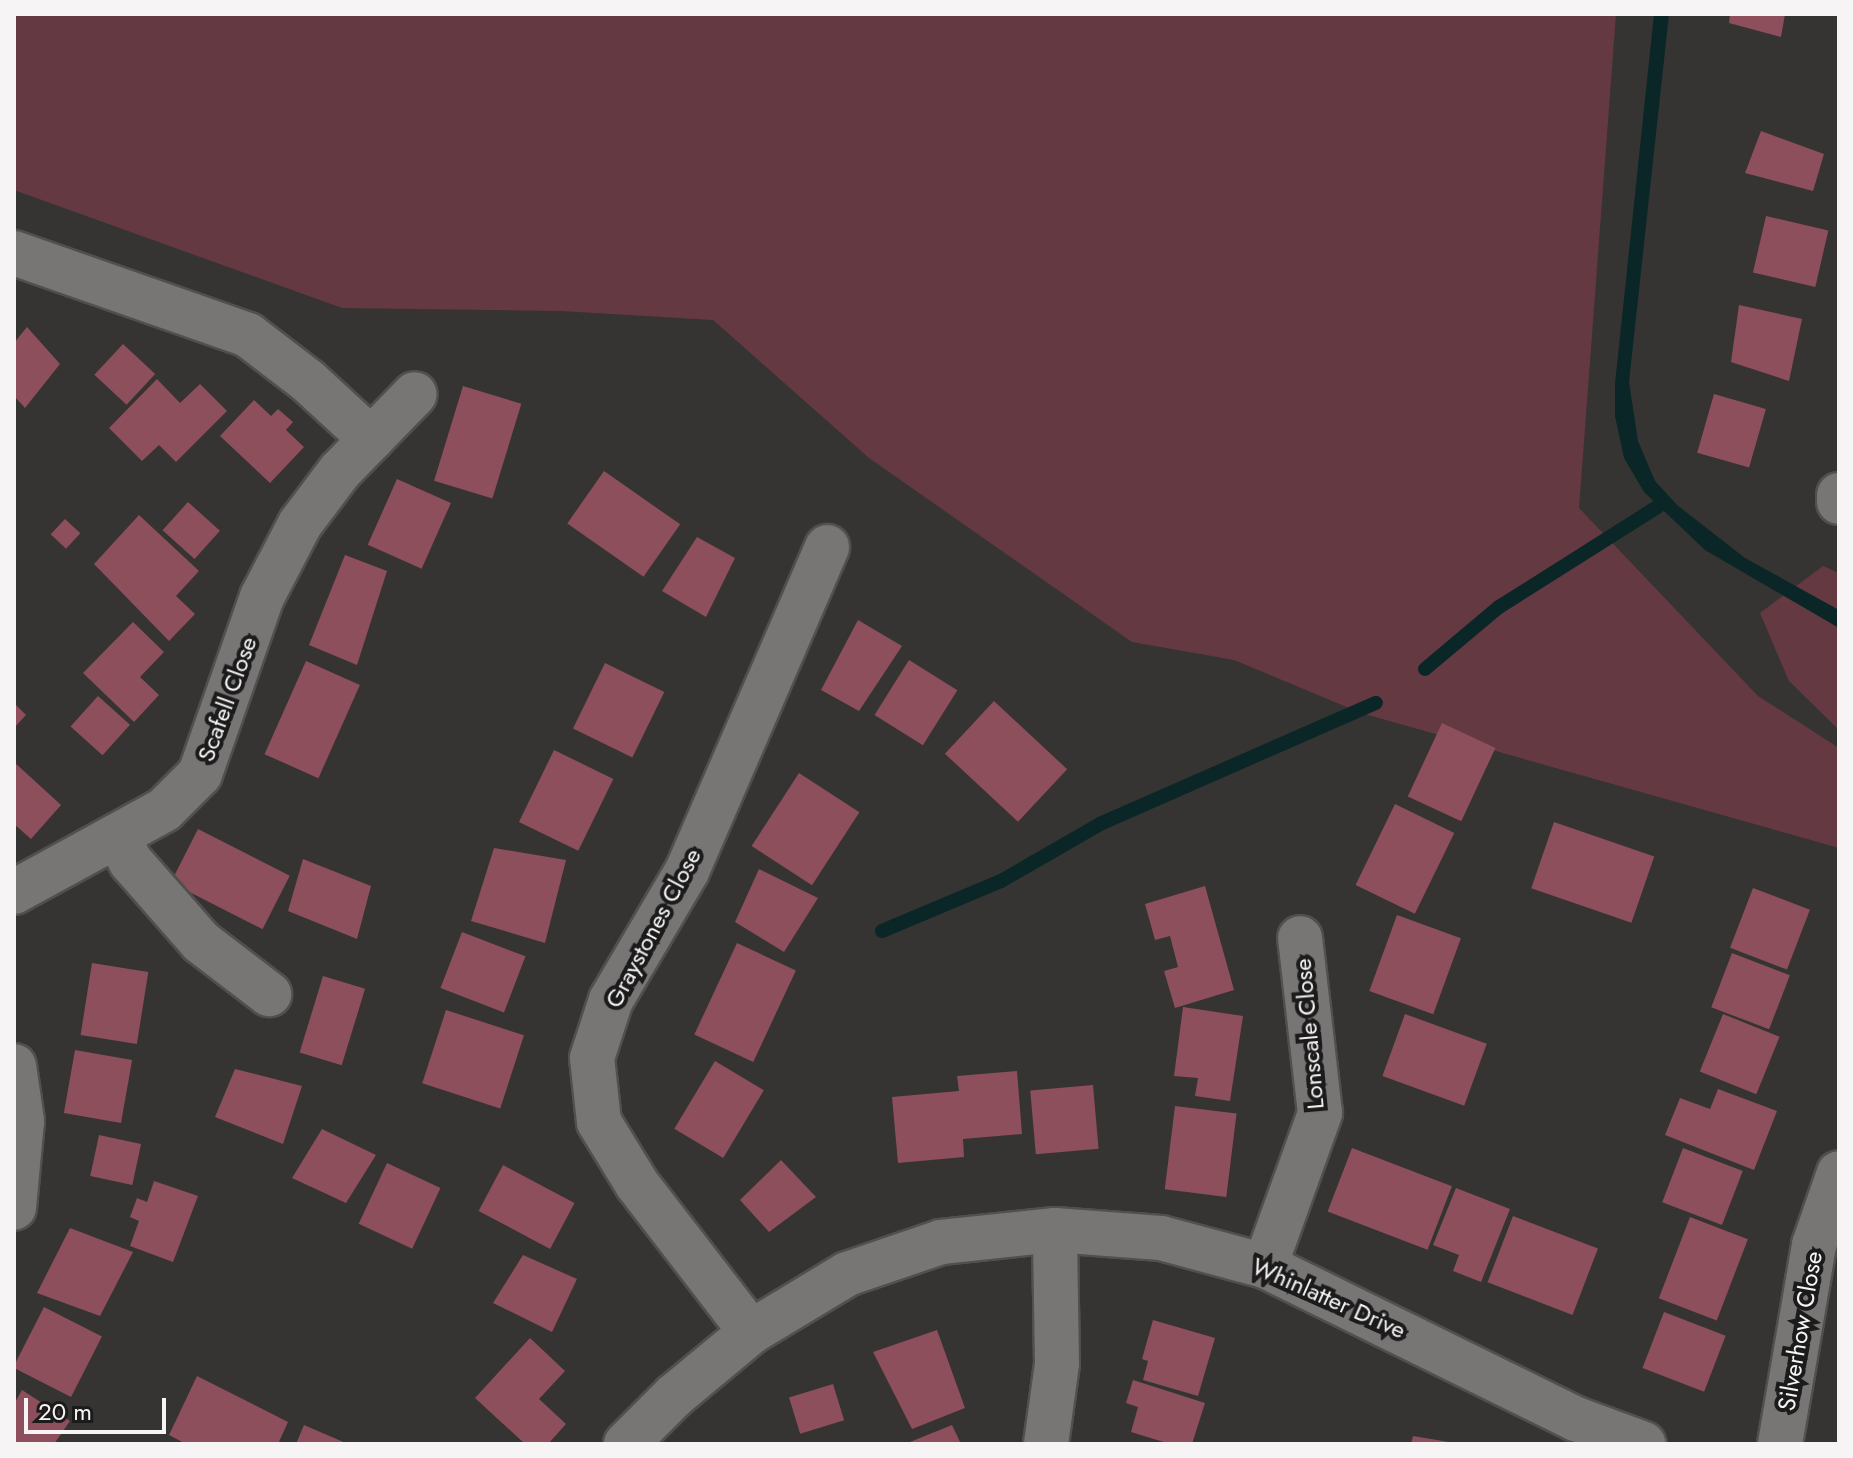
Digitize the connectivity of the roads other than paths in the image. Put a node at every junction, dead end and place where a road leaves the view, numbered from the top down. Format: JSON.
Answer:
{"nodes":[{"id":1,"x":14,"y":253,"type":"edge"},
{"id":2,"x":415,"y":394,"type":"dead end"},
{"id":3,"x":371,"y":439,"type":"junction"},
{"id":4,"x":1839,"y":495,"type":"edge"},
{"id":5,"x":1839,"y":502,"type":"edge"},
{"id":6,"x":827,"y":547,"type":"dead end"},
{"id":7,"x":117,"y":836,"type":"junction"},
{"id":8,"x":14,"y":892,"type":"edge"},
{"id":9,"x":1300,"y":938,"type":"dead end"},
{"id":10,"x":269,"y":994,"type":"dead end"},
{"id":11,"x":14,"y":1066,"type":"edge"},
{"id":12,"x":1839,"y":1173,"type":"edge"},
{"id":13,"x":14,"y":1208,"type":"edge"},
{"id":14,"x":1055,"y":1230,"type":"junction"},
{"id":15,"x":1265,"y":1266,"type":"junction"},
{"id":16,"x":751,"y":1332,"type":"junction"},
{"id":17,"x":1571,"y":1432,"type":"edge"},
{"id":18,"x":626,"y":1444,"type":"edge"},
{"id":19,"x":1046,"y":1444,"type":"edge"},
{"id":20,"x":1644,"y":1444,"type":"edge"},
{"id":21,"x":1780,"y":1444,"type":"edge"}],
"edges":[{"from":1,"to":3,"type":"street"},
{"from":2,"to":3,"type":"street","name":"Scafell Close"},
{"from":3,"to":7,"type":"street","name":"Scafell Close"},
{"from":4,"to":5,"type":"street"},
{"from":6,"to":16,"type":"street","name":"Graystones Close"},
{"from":7,"to":8,"type":"street","name":"Scafell Close"},
{"from":7,"to":10,"type":"street"},
{"from":9,"to":15,"type":"street","name":"Lonscale Close"},
{"from":11,"to":13,"type":"street"},
{"from":12,"to":21,"type":"street","name":"Silverhow Close"},
{"from":14,"to":15,"type":"street","name":"Whinlatter Drive"},
{"from":14,"to":16,"type":"street","name":"Whinlatter Drive"},
{"from":14,"to":19,"type":"street"},
{"from":15,"to":17,"type":"street","name":"Whinlatter Drive"},
{"from":16,"to":18,"type":"street","name":"Whinlatter Drive"},
{"from":17,"to":20,"type":"street","name":"Whinlatter Drive"}]}
